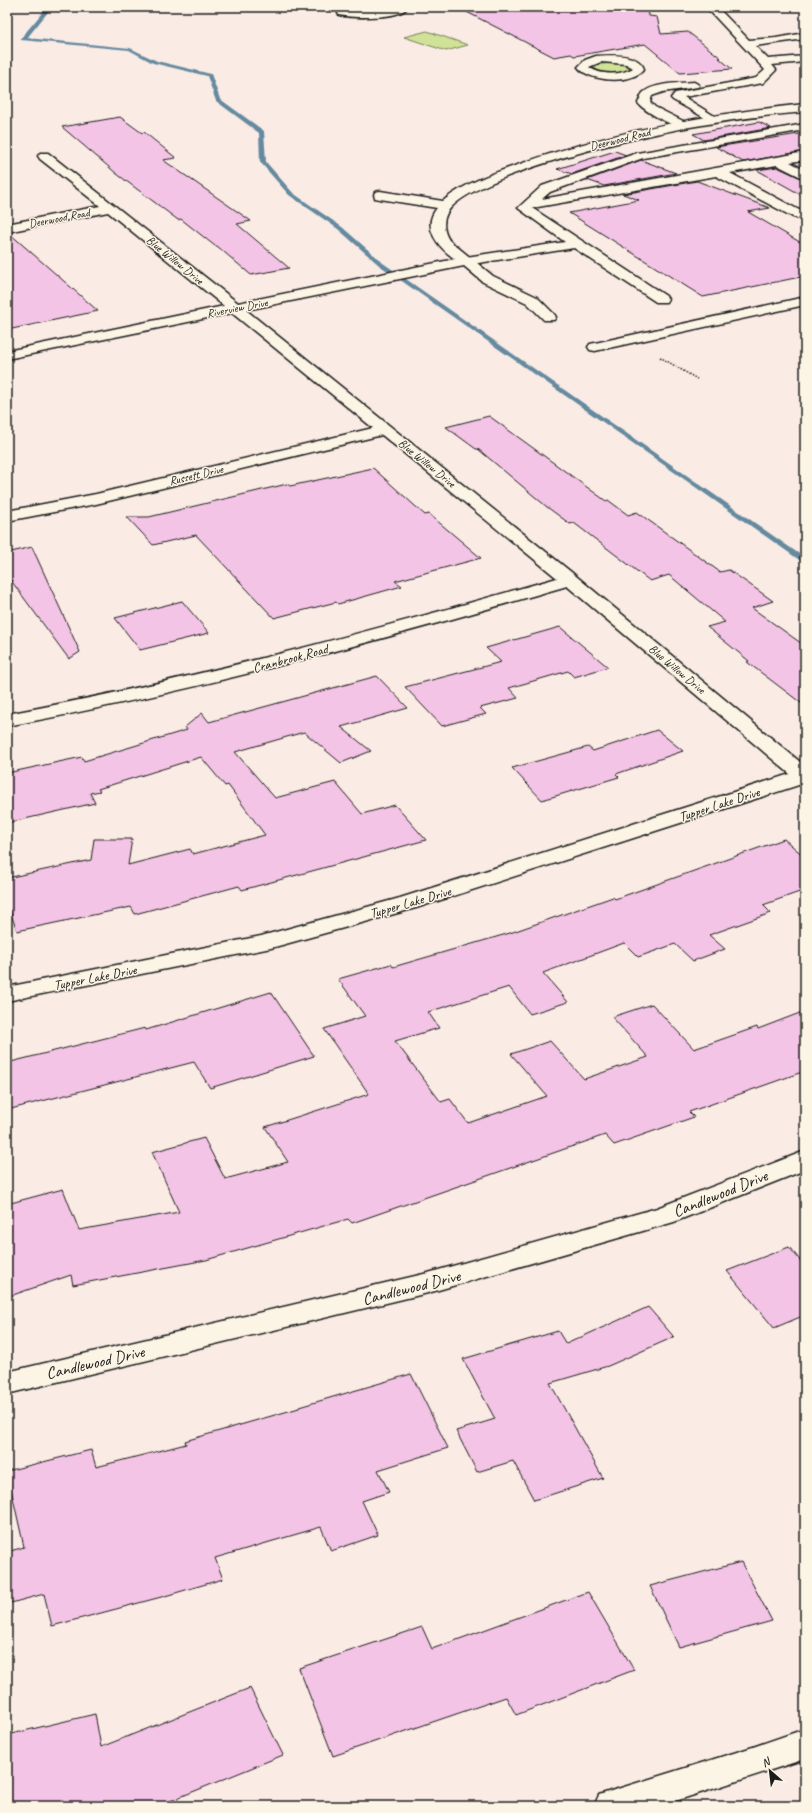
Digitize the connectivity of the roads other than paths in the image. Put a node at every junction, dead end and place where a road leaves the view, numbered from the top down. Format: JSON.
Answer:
{"nodes":[{"id":1,"x":340,"y":7,"type":"edge"},
{"id":2,"x":400,"y":7,"type":"edge"},
{"id":3,"x":711,"y":7,"type":"edge"},
{"id":4,"x":805,"y":36,"type":"edge"},
{"id":5,"x":747,"y":43,"type":"junction"},
{"id":6,"x":805,"y":59,"type":"edge"},
{"id":7,"x":766,"y":62,"type":"junction"},
{"id":8,"x":623,"y":75,"type":"dead end"},
{"id":9,"x":766,"y":76,"type":"junction"},
{"id":10,"x":656,"y":90,"type":"junction"},
{"id":11,"x":679,"y":95,"type":"junction"},
{"id":12,"x":805,"y":108,"type":"edge"},
{"id":13,"x":712,"y":120,"type":"junction"},
{"id":14,"x":683,"y":125,"type":"junction"},
{"id":15,"x":805,"y":128,"type":"edge"},
{"id":16,"x":44,"y":156,"type":"dead end"},
{"id":17,"x":805,"y":156,"type":"edge"},
{"id":18,"x":779,"y":160,"type":"junction"},
{"id":19,"x":718,"y":172,"type":"junction"},
{"id":20,"x":805,"y":175,"type":"edge"},
{"id":21,"x":380,"y":196,"type":"dead end"},
{"id":22,"x":446,"y":205,"type":"junction"},
{"id":23,"x":528,"y":205,"type":"junction"},
{"id":24,"x":111,"y":208,"type":"junction"},
{"id":25,"x":805,"y":212,"type":"edge"},
{"id":26,"x":7,"y":228,"type":"edge"},
{"id":27,"x":576,"y":244,"type":"junction"},
{"id":28,"x":466,"y":261,"type":"junction"},
{"id":29,"x":661,"y":299,"type":"dead end"},
{"id":30,"x":805,"y":301,"type":"edge"},
{"id":31,"x":234,"y":308,"type":"junction"},
{"id":32,"x":549,"y":317,"type":"dead end"},
{"id":33,"x":595,"y":347,"type":"dead end"},
{"id":34,"x":7,"y":355,"type":"edge"},
{"id":35,"x":385,"y":430,"type":"junction"},
{"id":36,"x":7,"y":516,"type":"edge"},
{"id":37,"x":570,"y":580,"type":"junction"},
{"id":38,"x":7,"y":720,"type":"edge"},
{"id":39,"x":805,"y":776,"type":"edge"},
{"id":40,"x":7,"y":994,"type":"edge"},
{"id":41,"x":805,"y":1160,"type":"edge"},
{"id":42,"x":7,"y":1383,"type":"edge"},
{"id":43,"x":805,"y":1744,"type":"edge"},
{"id":44,"x":611,"y":1806,"type":"edge"}],
"edges":[{"from":1,"to":2,"type":"lane"},
{"from":3,"to":5,"type":"lane"},
{"from":4,"to":5,"type":"lane"},
{"from":5,"to":7,"type":"lane"},
{"from":6,"to":7,"type":"lane"},
{"from":7,"to":9,"type":"lane"},
{"from":8,"to":10,"type":"lane"},
{"from":9,"to":10,"type":"lane"},
{"from":9,"to":11,"type":"lane"},
{"from":10,"to":11,"type":"lane"},
{"from":10,"to":14,"type":"lane"},
{"from":11,"to":13,"type":"lane"},
{"from":12,"to":13,"type":"street","name":"Deerwood Road"},
{"from":13,"to":14,"type":"street","name":"Deerwood Road"},
{"from":14,"to":22,"type":"street","name":"Deerwood Road"},
{"from":15,"to":23,"type":"lane"},
{"from":16,"to":24,"type":"street","name":"Blue Willow Drive"},
{"from":17,"to":18,"type":"lane"},
{"from":18,"to":19,"type":"lane"},
{"from":18,"to":20,"type":"lane"},
{"from":19,"to":23,"type":"lane"},
{"from":19,"to":25,"type":"lane"},
{"from":21,"to":22,"type":"street"},
{"from":22,"to":28,"type":"street","name":"Deerwood Road"},
{"from":23,"to":27,"type":"lane"},
{"from":24,"to":26,"type":"street","name":"Deerwood Road"},
{"from":24,"to":31,"type":"street","name":"Blue Willow Drive"},
{"from":27,"to":28,"type":"lane"},
{"from":27,"to":29,"type":"lane"},
{"from":28,"to":31,"type":"street","name":"Riverview Drive"},
{"from":28,"to":32,"type":"street","name":"Deerwood Road"},
{"from":30,"to":33,"type":"lane"},
{"from":31,"to":34,"type":"street","name":"Riverview Drive"},
{"from":31,"to":35,"type":"street","name":"Blue Willow Drive"},
{"from":35,"to":36,"type":"street","name":"Russett Drive"},
{"from":35,"to":37,"type":"street","name":"Blue Willow Drive"},
{"from":37,"to":38,"type":"street","name":"Cranbrook Road"},
{"from":37,"to":39,"type":"street","name":"Blue Willow Drive"},
{"from":39,"to":40,"type":"street","name":"Tupper Lake Drive"},
{"from":41,"to":42,"type":"street","name":"Candlewood Drive"},
{"from":43,"to":44,"type":"street"}]}
